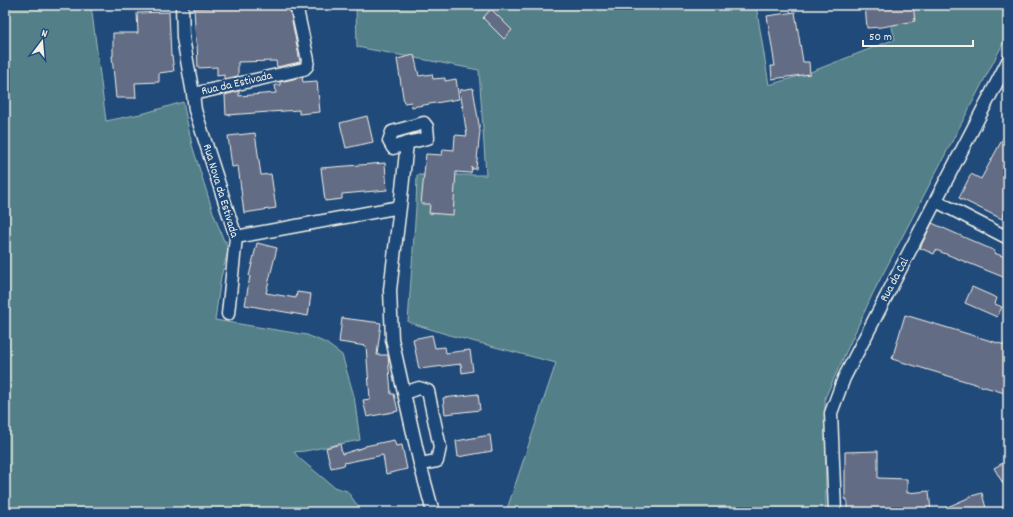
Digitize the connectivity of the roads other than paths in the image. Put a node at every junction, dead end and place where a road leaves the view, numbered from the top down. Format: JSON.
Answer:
{"nodes":[{"id":1,"x":182,"y":5,"type":"edge"},
{"id":2,"x":296,"y":5,"type":"edge"},
{"id":3,"x":1007,"y":65,"type":"edge"},
{"id":4,"x":193,"y":94,"type":"junction"},
{"id":5,"x":406,"y":143,"type":"dead end"},
{"id":6,"x":936,"y":201,"type":"junction"},
{"id":7,"x":400,"y":207,"type":"junction"},
{"id":8,"x":236,"y":237,"type":"junction"},
{"id":9,"x":1008,"y":238,"type":"edge"},
{"id":10,"x":228,"y":314,"type":"dead end"},
{"id":11,"x":404,"y":394,"type":"junction"},
{"id":12,"x":420,"y":464,"type":"junction"},
{"id":13,"x":433,"y":512,"type":"edge"},
{"id":14,"x":835,"y":512,"type":"edge"}],
"edges":[{"from":1,"to":4,"type":"street","name":"Rua da Estivada"},
{"from":2,"to":4,"type":"street","name":"Rua da Estivada"},
{"from":3,"to":6,"type":"street","name":"Rua da Cal"},
{"from":4,"to":8,"type":"street","name":"Rua Nova da Estivada"},
{"from":5,"to":7,"type":"street"},
{"from":6,"to":9,"type":"street"},
{"from":6,"to":14,"type":"street","name":"Rua da Cal"},
{"from":7,"to":8,"type":"street"},
{"from":7,"to":11,"type":"street"},
{"from":8,"to":10,"type":"street","name":"Rua Nova da Estivada"},
{"from":11,"to":12,"type":"street"},
{"from":11,"to":12,"type":"street"},
{"from":12,"to":13,"type":"street"}]}
